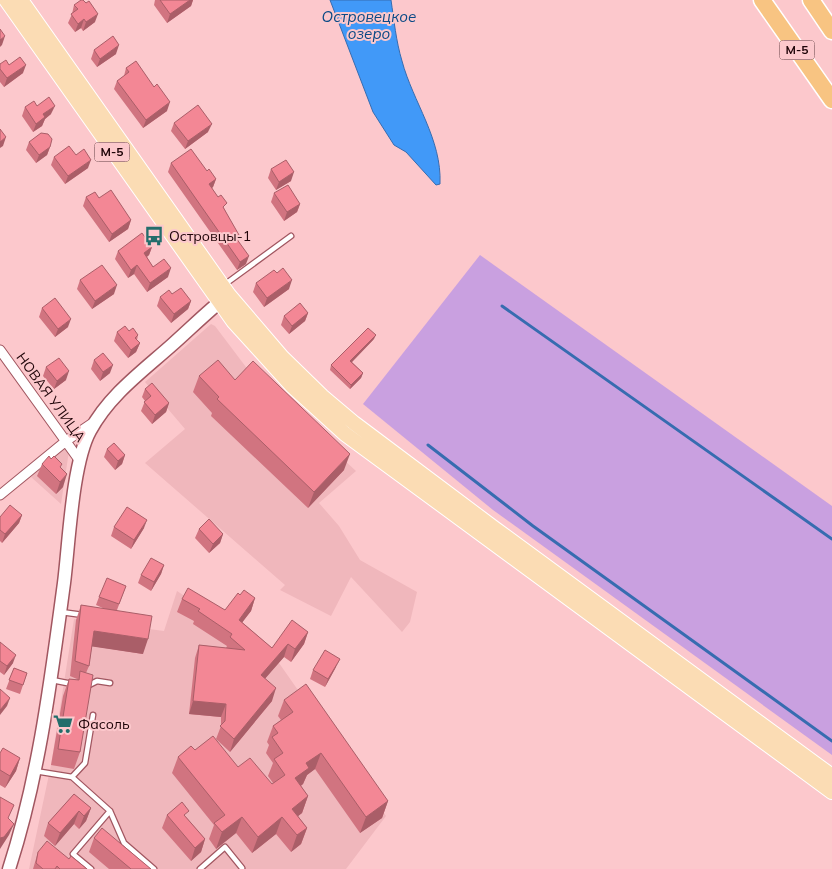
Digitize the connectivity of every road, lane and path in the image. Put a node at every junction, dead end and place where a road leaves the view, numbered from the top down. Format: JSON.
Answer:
{"nodes":[{"id":1,"x":6,"y":0,"type":"edge"},
{"id":2,"x":21,"y":0,"type":"edge"},
{"id":3,"x":762,"y":0,"type":"edge"},
{"id":4,"x":811,"y":0,"type":"edge"},
{"id":5,"x":832,"y":31,"type":"edge"},
{"id":6,"x":832,"y":100,"type":"edge"},
{"id":7,"x":291,"y":236,"type":"dead end"},
{"id":8,"x":224,"y":294,"type":"junction"},
{"id":9,"x":0,"y":350,"type":"edge"},
{"id":10,"x":96,"y":420,"type":"junction"},
{"id":11,"x":66,"y":441,"type":"junction"},
{"id":12,"x":80,"y":461,"type":"junction"},
{"id":13,"x":0,"y":495,"type":"edge"},
{"id":14,"x":60,"y":612,"type":"junction"},
{"id":15,"x":88,"y":616,"type":"edge"},
{"id":16,"x":51,"y":680,"type":"junction"},
{"id":17,"x":110,"y":683,"type":"dead end"},
{"id":18,"x":93,"y":715,"type":"dead end"},
{"id":19,"x":34,"y":770,"type":"junction"},
{"id":20,"x":832,"y":776,"type":"edge"},
{"id":21,"x":72,"y":777,"type":"junction"},
{"id":22,"x":832,"y":792,"type":"edge"},
{"id":23,"x":110,"y":811,"type":"junction"},
{"id":24,"x":242,"y":868,"type":"edge"},
{"id":25,"x":9,"y":869,"type":"edge"},
{"id":26,"x":91,"y":869,"type":"edge"},
{"id":27,"x":154,"y":869,"type":"edge"},
{"id":28,"x":200,"y":869,"type":"edge"}],
"edges":[{"from":1,"to":8,"type":"main road","number":"М-5"},
{"from":2,"to":8,"type":"main road","number":"М-5"},
{"from":3,"to":6,"type":"highway","number":"М-5"},
{"from":4,"to":5,"type":"highway","number":"М-5"},
{"from":7,"to":8,"type":"lane"},
{"from":8,"to":10,"type":"street"},
{"from":8,"to":20,"type":"main road"},
{"from":8,"to":22,"type":"main road"},
{"from":9,"to":11,"type":"street","name":"НОВАЯ УЛИЦА"},
{"from":10,"to":11,"type":"street"},
{"from":10,"to":12,"type":"street"},
{"from":11,"to":12,"type":"street","name":"НОВАЯ УЛИЦА"},
{"from":11,"to":13,"type":"street"},
{"from":12,"to":14,"type":"street"},
{"from":14,"to":15,"type":"lane"},
{"from":14,"to":16,"type":"street"},
{"from":16,"to":17,"type":"lane"},
{"from":16,"to":19,"type":"street"},
{"from":18,"to":21,"type":"lane"},
{"from":19,"to":21,"type":"lane"},
{"from":19,"to":25,"type":"street"},
{"from":21,"to":23,"type":"lane"},
{"from":23,"to":26,"type":"lane"},
{"from":23,"to":27,"type":"lane"},
{"from":24,"to":28,"type":"lane"}]}
